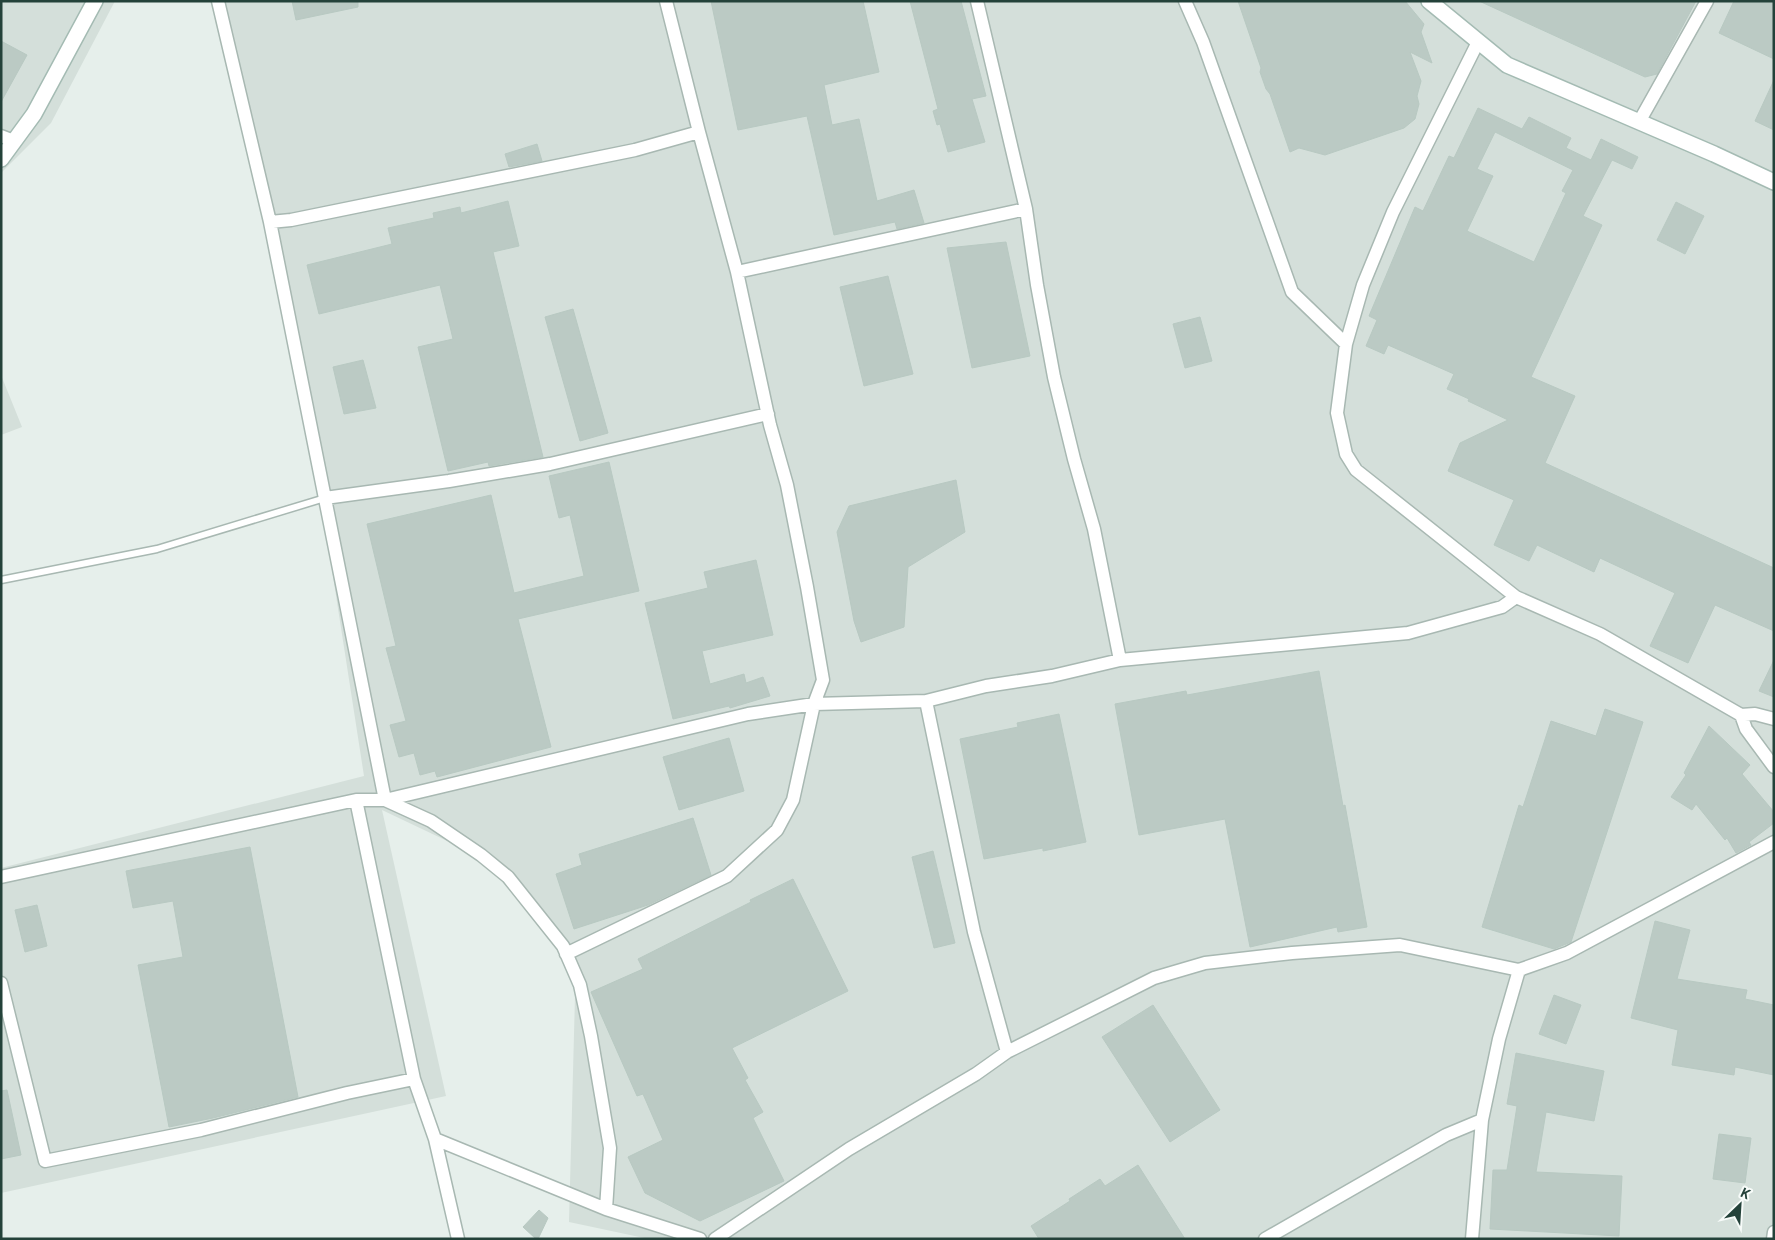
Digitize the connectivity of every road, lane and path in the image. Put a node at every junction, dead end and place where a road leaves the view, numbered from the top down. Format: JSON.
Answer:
{"nodes":[{"id":1,"x":95,"y":1,"type":"edge"},
{"id":2,"x":218,"y":1,"type":"edge"},
{"id":3,"x":666,"y":1,"type":"edge"},
{"id":4,"x":977,"y":1,"type":"edge"},
{"id":5,"x":1185,"y":1,"type":"edge"},
{"id":6,"x":1429,"y":1,"type":"edge"},
{"id":7,"x":1706,"y":1,"type":"edge"},
{"id":8,"x":1478,"y":42,"type":"junction"},
{"id":9,"x":1639,"y":122,"type":"junction"},
{"id":10,"x":699,"y":132,"type":"junction"},
{"id":11,"x":8,"y":139,"type":"edge"},
{"id":12,"x":1,"y":159,"type":"edge"},
{"id":13,"x":1774,"y":182,"type":"edge"},
{"id":14,"x":1026,"y":209,"type":"junction"},
{"id":15,"x":270,"y":222,"type":"junction"},
{"id":16,"x":737,"y":272,"type":"junction"},
{"id":17,"x":1346,"y":344,"type":"junction"},
{"id":18,"x":768,"y":414,"type":"junction"},
{"id":19,"x":324,"y":498,"type":"junction"},
{"id":20,"x":1,"y":580,"type":"edge"},
{"id":21,"x":1516,"y":597,"type":"junction"},
{"id":22,"x":1120,"y":660,"type":"junction"},
{"id":23,"x":926,"y":701,"type":"junction"},
{"id":24,"x":814,"y":704,"type":"junction"},
{"id":25,"x":1741,"y":715,"type":"junction"},
{"id":26,"x":1774,"y":720,"type":"edge"},
{"id":27,"x":1774,"y":767,"type":"edge"},
{"id":28,"x":356,"y":800,"type":"junction"},
{"id":29,"x":385,"y":800,"type":"junction"},
{"id":30,"x":1774,"y":842,"type":"edge"},
{"id":31,"x":1,"y":877,"type":"edge"},
{"id":32,"x":566,"y":954,"type":"junction"},
{"id":33,"x":1520,"y":970,"type":"junction"},
{"id":34,"x":1,"y":983,"type":"edge"},
{"id":35,"x":1007,"y":1052,"type":"junction"},
{"id":36,"x":414,"y":1079,"type":"junction"},
{"id":37,"x":1482,"y":1120,"type":"junction"},
{"id":38,"x":435,"y":1139,"type":"junction"},
{"id":39,"x":606,"y":1209,"type":"junction"},
{"id":40,"x":1774,"y":1232,"type":"edge"},
{"id":41,"x":458,"y":1239,"type":"edge"},
{"id":42,"x":700,"y":1239,"type":"edge"},
{"id":43,"x":715,"y":1239,"type":"edge"},
{"id":44,"x":1265,"y":1239,"type":"edge"},
{"id":45,"x":1472,"y":1239,"type":"edge"},
{"id":46,"x":1772,"y":1239,"type":"edge"}],
"edges":[{"from":1,"to":11,"type":"street"},
{"from":2,"to":15,"type":"street"},
{"from":3,"to":10,"type":"street"},
{"from":4,"to":14,"type":"street"},
{"from":5,"to":17,"type":"street"},
{"from":6,"to":8,"type":"street"},
{"from":7,"to":9,"type":"street"},
{"from":8,"to":9,"type":"street"},
{"from":8,"to":17,"type":"street"},
{"from":9,"to":13,"type":"street"},
{"from":10,"to":15,"type":"street"},
{"from":10,"to":16,"type":"street"},
{"from":11,"to":12,"type":"street"},
{"from":14,"to":16,"type":"street"},
{"from":14,"to":22,"type":"street"},
{"from":15,"to":19,"type":"street"},
{"from":16,"to":18,"type":"street"},
{"from":17,"to":21,"type":"street"},
{"from":18,"to":19,"type":"street"},
{"from":18,"to":24,"type":"street"},
{"from":19,"to":20,"type":"lane"},
{"from":19,"to":29,"type":"street"},
{"from":21,"to":22,"type":"street"},
{"from":21,"to":25,"type":"street"},
{"from":22,"to":23,"type":"street"},
{"from":23,"to":24,"type":"street"},
{"from":23,"to":35,"type":"street"},
{"from":24,"to":29,"type":"street"},
{"from":24,"to":32,"type":"street"},
{"from":25,"to":26,"type":"street"},
{"from":25,"to":27,"type":"street"},
{"from":28,"to":29,"type":"street"},
{"from":28,"to":31,"type":"street"},
{"from":28,"to":36,"type":"street"},
{"from":29,"to":32,"type":"street"},
{"from":30,"to":33,"type":"street"},
{"from":32,"to":39,"type":"street"},
{"from":33,"to":35,"type":"street"},
{"from":33,"to":37,"type":"street"},
{"from":34,"to":36,"type":"street"},
{"from":35,"to":43,"type":"street"},
{"from":36,"to":38,"type":"street"},
{"from":37,"to":44,"type":"street"},
{"from":37,"to":45,"type":"street"},
{"from":38,"to":39,"type":"street"},
{"from":38,"to":41,"type":"street"},
{"from":39,"to":42,"type":"street"},
{"from":40,"to":46,"type":"street"}]}
